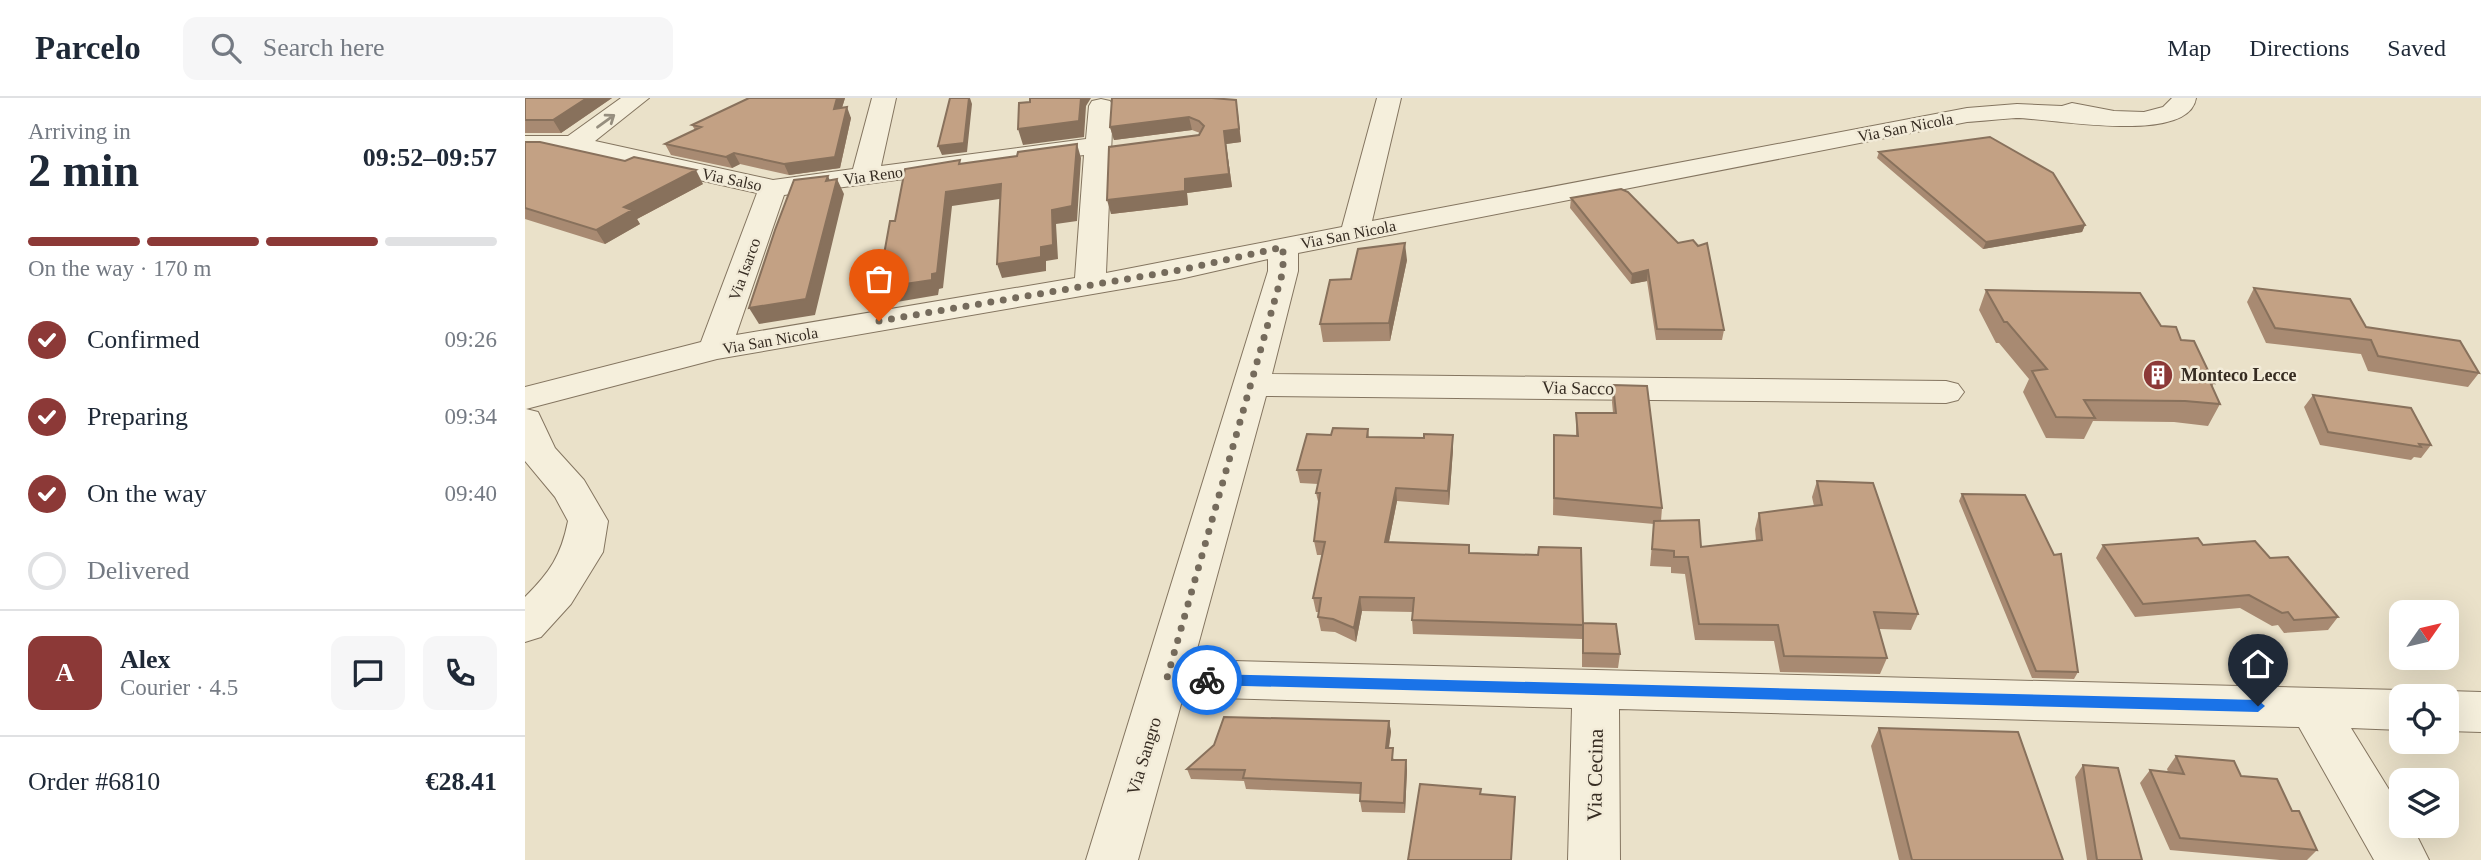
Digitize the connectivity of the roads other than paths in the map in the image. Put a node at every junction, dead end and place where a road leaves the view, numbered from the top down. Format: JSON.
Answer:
{"nodes":[{"id":1,"x":638,"y":98,"type":"edge"},
{"id":2,"x":884,"y":98,"type":"edge"},
{"id":3,"x":1389,"y":98,"type":"edge"},
{"id":4,"x":1997,"y":98,"type":"edge"},
{"id":5,"x":2041,"y":98,"type":"edge"},
{"id":6,"x":2184,"y":98,"type":"edge"},
{"id":7,"x":1101,"y":106,"type":"dead end"},
{"id":8,"x":1967,"y":115,"type":"junction"},
{"id":9,"x":2097,"y":116,"type":"junction"},
{"id":10,"x":525,"y":144,"type":"edge"},
{"id":11,"x":574,"y":144,"type":"junction"},
{"id":12,"x":1107,"y":148,"type":"junction"},
{"id":13,"x":865,"y":176,"type":"junction"},
{"id":14,"x":773,"y":188,"type":"junction"},
{"id":15,"x":1355,"y":233,"type":"junction"},
{"id":16,"x":1283,"y":247,"type":"junction"},
{"id":17,"x":1090,"y":286,"type":"junction"},
{"id":18,"x":715,"y":349,"type":"junction"},
{"id":19,"x":1252,"y":385,"type":"junction"},
{"id":20,"x":1946,"y":392,"type":"dead end"},
{"id":21,"x":525,"y":398,"type":"edge"},
{"id":22,"x":525,"y":420,"type":"edge"},
{"id":23,"x":525,"y":625,"type":"edge"},
{"id":24,"x":1167,"y":678,"type":"junction"},
{"id":25,"x":1596,"y":690,"type":"junction"},
{"id":26,"x":2313,"y":708,"type":"junction"},
{"id":27,"x":2389,"y":710,"type":"edge"},
{"id":28,"x":2459,"y":711,"type":"edge"},
{"id":29,"x":2481,"y":712,"type":"edge"},
{"id":30,"x":1112,"y":860,"type":"edge"},
{"id":31,"x":1594,"y":860,"type":"edge"},
{"id":32,"x":2403,"y":860,"type":"edge"}],
"edges":[{"from":11,"to":1,"type":"street","one_way":true},
{"from":2,"to":13,"type":"street"},
{"from":3,"to":15,"type":"street"},
{"from":4,"to":8,"type":"street","name":"Via San Nicola"},
{"from":5,"to":9,"type":"street","name":"Via San Nicola"},
{"from":6,"to":9,"type":"street","name":"Via San Nicola"},
{"from":7,"to":12,"type":"street"},
{"from":8,"to":9,"type":"street","name":"Via San Nicola"},
{"from":8,"to":15,"type":"street","name":"Via San Nicola"},
{"from":10,"to":11,"type":"street","name":"Via Salso"},
{"from":11,"to":14,"type":"street","name":"Via Salso"},
{"from":12,"to":13,"type":"street","name":"Via Reno"},
{"from":12,"to":17,"type":"street"},
{"from":13,"to":14,"type":"street","name":"Via Reno"},
{"from":14,"to":18,"type":"street","name":"Via Isarco"},
{"from":15,"to":16,"type":"street","name":"Via San Nicola"},
{"from":16,"to":17,"type":"street","name":"Via San Nicola"},
{"from":16,"to":19,"type":"street","name":"Via Sangro"},
{"from":17,"to":18,"type":"street","name":"Via San Nicola"},
{"from":18,"to":21,"type":"street","name":"Via San Nicola"},
{"from":19,"to":20,"type":"street","name":"Via Sacco"},
{"from":19,"to":24,"type":"street","name":"Via Sangro"},
{"from":22,"to":23,"type":"street"},
{"from":24,"to":25,"type":"street"},
{"from":24,"to":30,"type":"street","name":"Via Sangro"},
{"from":25,"to":26,"type":"street"},
{"from":25,"to":31,"type":"street","name":"Via Cecina"},
{"from":26,"to":27,"type":"street"},
{"from":26,"to":32,"type":"street"},
{"from":28,"to":29,"type":"street"}]}
